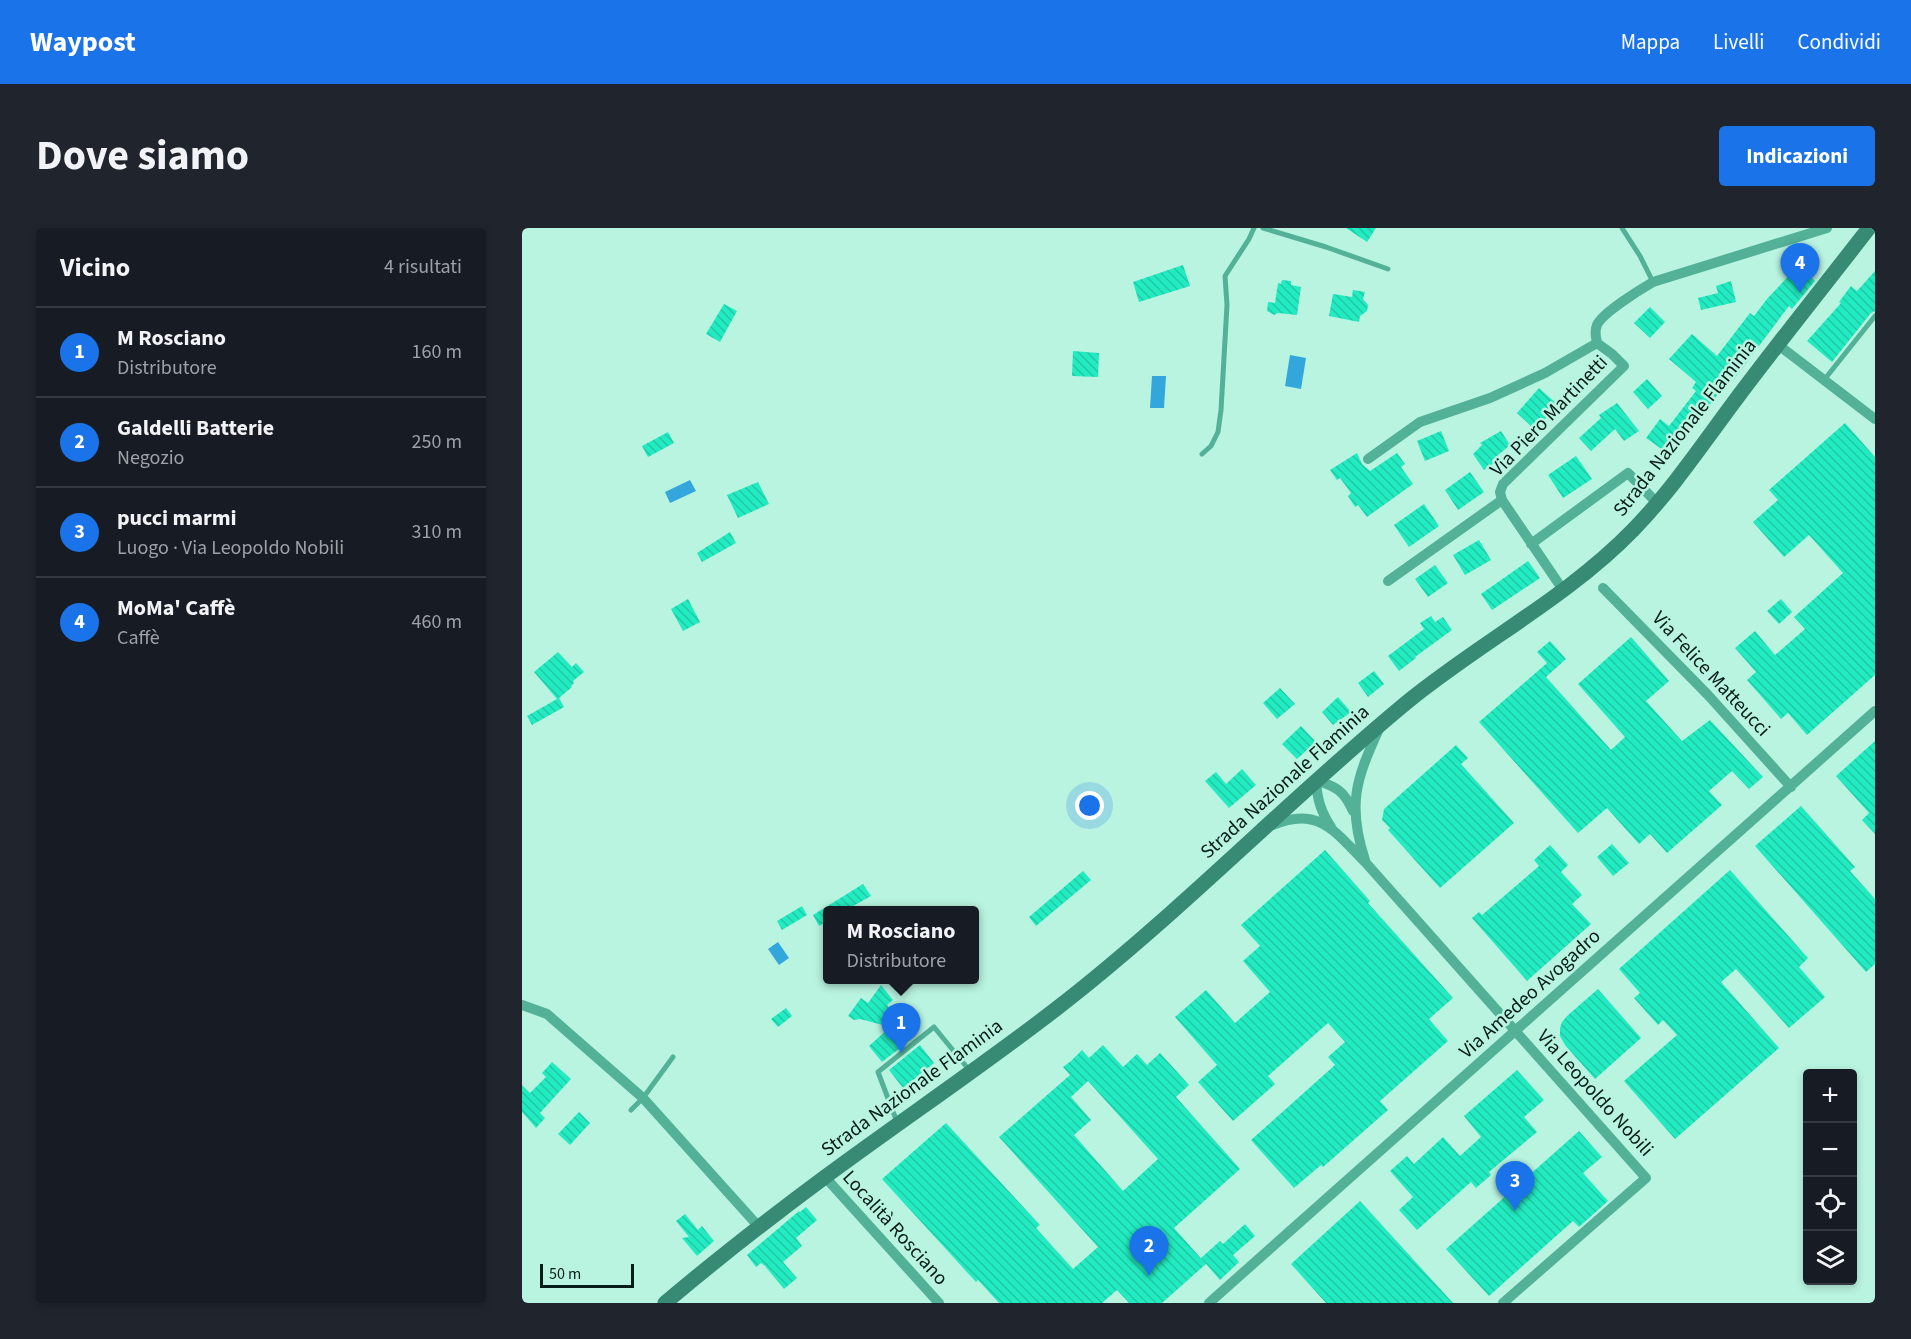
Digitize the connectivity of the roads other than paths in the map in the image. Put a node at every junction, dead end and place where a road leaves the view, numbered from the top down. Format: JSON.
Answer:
{"nodes":[{"id":1,"x":1254,"y":228,"type":"edge"},
{"id":2,"x":1263,"y":228,"type":"edge"},
{"id":3,"x":1622,"y":228,"type":"edge"},
{"id":4,"x":1827,"y":228,"type":"edge"},
{"id":5,"x":1869,"y":228,"type":"edge"},
{"id":6,"x":1388,"y":269,"type":"dead end"},
{"id":7,"x":1653,"y":282,"type":"junction"},
{"id":8,"x":1875,"y":316,"type":"edge"},
{"id":9,"x":1598,"y":344,"type":"junction"},
{"id":10,"x":1778,"y":344,"type":"junction"},
{"id":11,"x":1824,"y":380,"type":"junction"},
{"id":12,"x":1875,"y":418,"type":"edge"},
{"id":13,"x":1202,"y":454,"type":"dead end"},
{"id":14,"x":1368,"y":459,"type":"dead end"},
{"id":15,"x":1502,"y":500,"type":"junction"},
{"id":16,"x":1657,"y":503,"type":"junction"},
{"id":17,"x":1531,"y":544,"type":"junction"},
{"id":18,"x":1388,"y":581,"type":"dead end"},
{"id":19,"x":1603,"y":588,"type":"dead end"},
{"id":20,"x":1563,"y":590,"type":"junction"},
{"id":21,"x":1875,"y":711,"type":"edge"},
{"id":22,"x":1382,"y":723,"type":"junction"},
{"id":23,"x":1316,"y":780,"type":"junction"},
{"id":24,"x":1791,"y":787,"type":"junction"},
{"id":25,"x":1354,"y":812,"type":"junction"},
{"id":26,"x":1331,"y":827,"type":"junction"},
{"id":27,"x":1263,"y":829,"type":"junction"},
{"id":28,"x":1366,"y":863,"type":"junction"},
{"id":29,"x":522,"y":1005,"type":"edge"},
{"id":30,"x":1516,"y":1030,"type":"junction"},
{"id":31,"x":673,"y":1057,"type":"dead end"},
{"id":32,"x":971,"y":1072,"type":"junction"},
{"id":33,"x":643,"y":1098,"type":"junction"},
{"id":34,"x":631,"y":1110,"type":"dead end"},
{"id":35,"x":898,"y":1125,"type":"junction"},
{"id":36,"x":825,"y":1177,"type":"junction"},
{"id":37,"x":759,"y":1227,"type":"junction"},
{"id":38,"x":665,"y":1303,"type":"edge"},
{"id":39,"x":939,"y":1303,"type":"edge"},
{"id":40,"x":1209,"y":1303,"type":"edge"},
{"id":41,"x":1503,"y":1303,"type":"edge"}],
"edges":[{"from":1,"to":13,"type":"lane"},
{"from":2,"to":6,"type":"lane"},
{"from":3,"to":7,"type":"lane"},
{"from":4,"to":7,"type":"street"},
{"from":5,"to":10,"type":"main road","name":"Strada Nazionale Flaminia"},
{"from":7,"to":9,"type":"street"},
{"from":8,"to":11,"type":"lane"},
{"from":9,"to":14,"type":"street","name":"Via Piero Martinetti"},
{"from":9,"to":15,"type":"street","name":"Via Piero Martinetti"},
{"from":10,"to":11,"type":"street"},
{"from":10,"to":16,"type":"main road","name":"Strada Nazionale Flaminia"},
{"from":11,"to":12,"type":"street"},
{"from":15,"to":17,"type":"street"},
{"from":15,"to":18,"type":"street","name":"Via Piero Martinetti"},
{"from":16,"to":17,"type":"street"},
{"from":16,"to":20,"type":"main road","name":"Strada Nazionale Flaminia"},
{"from":17,"to":20,"type":"street"},
{"from":19,"to":24,"type":"street","name":"Via Felice Matteucci"},
{"from":20,"to":22,"type":"main road","name":"Strada Nazionale Flaminia"},
{"from":21,"to":24,"type":"street","name":"Via Amedeo Avogadro"},
{"from":22,"to":23,"type":"main road","name":"Strada Nazionale Flaminia"},
{"from":22,"to":25,"type":"street","name":"Via Leopoldo Nobili"},
{"from":23,"to":25,"type":"street","name":"Via Leopoldo Nobili"},
{"from":23,"to":26,"type":"street","name":"Via Leopoldo Nobili"},
{"from":23,"to":27,"type":"main road","name":"Strada Nazionale Flaminia"},
{"from":24,"to":30,"type":"street","name":"Via Amedeo Avogadro"},
{"from":25,"to":28,"type":"street","name":"Via Leopoldo Nobili"},
{"from":26,"to":27,"type":"street","name":"Via Leopoldo Nobili"},
{"from":26,"to":28,"type":"street","name":"Via Leopoldo Nobili"},
{"from":27,"to":32,"type":"main road","name":"Strada Nazionale Flaminia"},
{"from":28,"to":30,"type":"street","name":"Via Leopoldo Nobili"},
{"from":29,"to":33,"type":"street"},
{"from":30,"to":40,"type":"street","name":"Via Amedeo Avogadro"},
{"from":30,"to":41,"type":"street","name":"Via Leopoldo Nobili"},
{"from":31,"to":33,"type":"lane"},
{"from":32,"to":35,"type":"main road","name":"Strada Nazionale Flaminia"},
{"from":32,"to":35,"type":"lane"},
{"from":33,"to":34,"type":"lane"},
{"from":33,"to":37,"type":"street"},
{"from":35,"to":36,"type":"main road","name":"Strada Nazionale Flaminia"},
{"from":36,"to":37,"type":"main road","name":"Strada Nazionale Flaminia"},
{"from":36,"to":39,"type":"street","name":"Località Rosciano"},
{"from":37,"to":38,"type":"main road","name":"Strada Nazionale Flaminia"}]}
